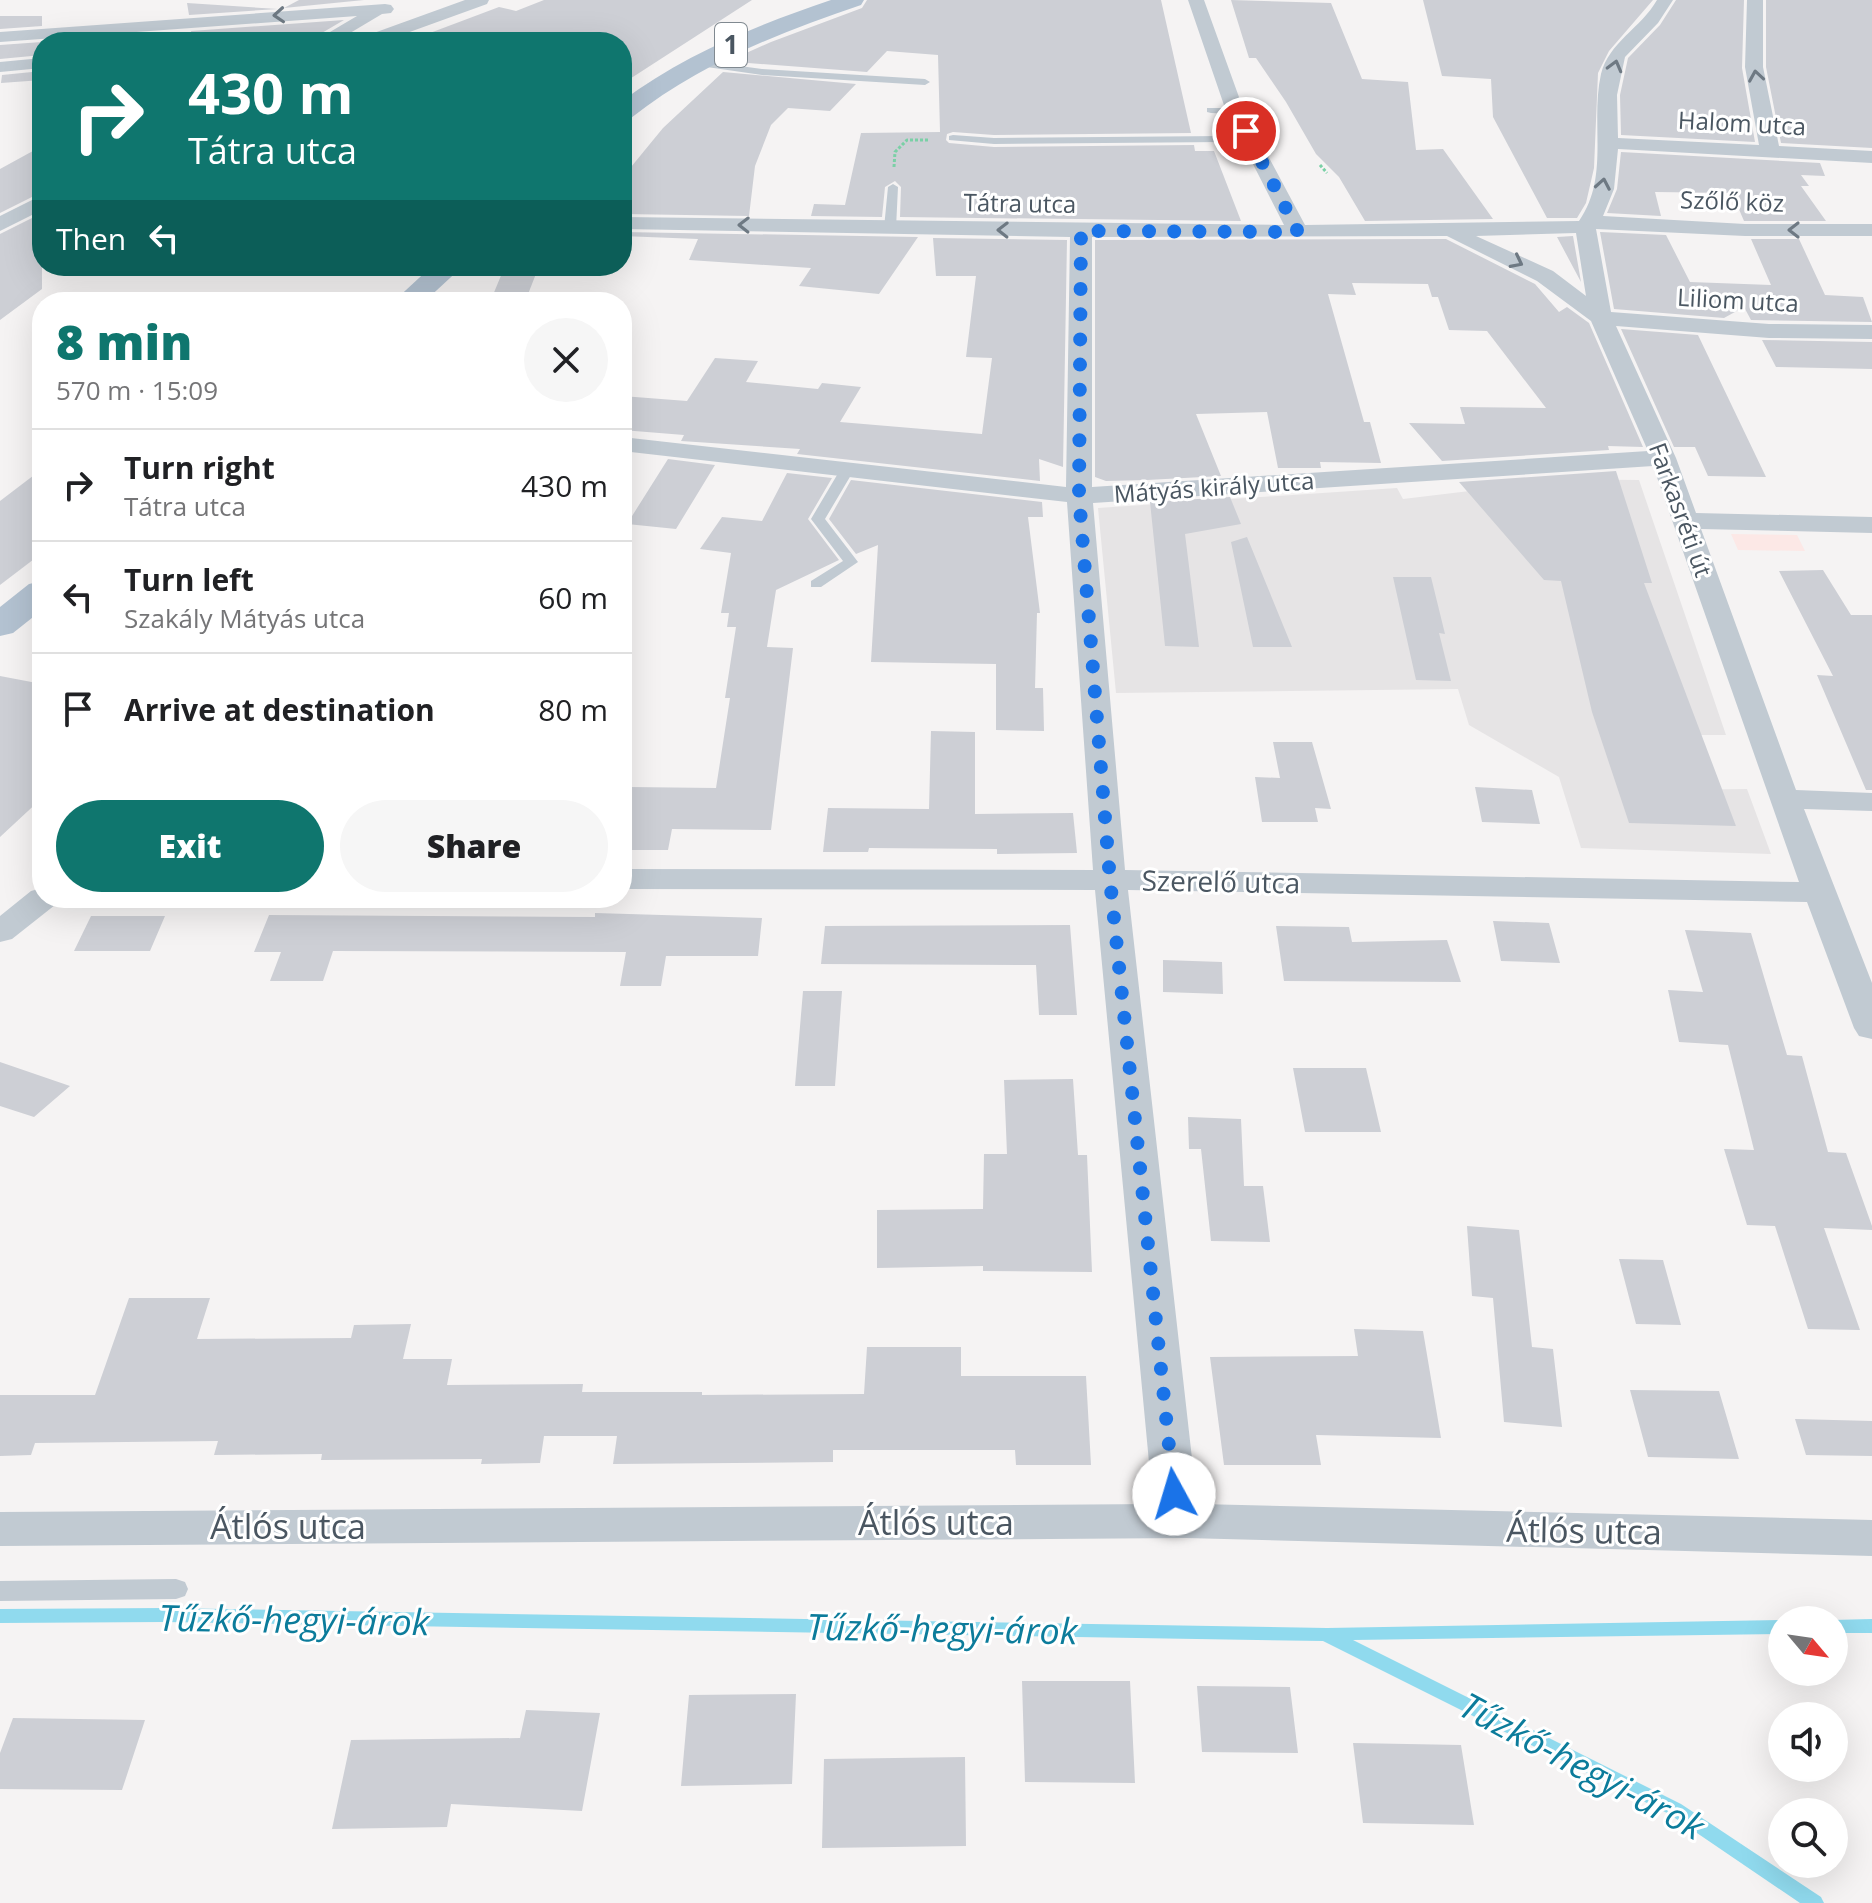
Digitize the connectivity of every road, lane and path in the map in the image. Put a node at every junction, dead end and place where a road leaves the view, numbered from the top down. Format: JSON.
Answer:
{"nodes":[{"id":1,"x":403,"y":0,"type":"edge"},
{"id":2,"x":481,"y":0,"type":"edge"},
{"id":3,"x":853,"y":0,"type":"edge"},
{"id":4,"x":1196,"y":0,"type":"edge"},
{"id":5,"x":1665,"y":0,"type":"edge"},
{"id":6,"x":1755,"y":0,"type":"edge"},
{"id":7,"x":160,"y":7,"type":"dead end"},
{"id":8,"x":385,"y":9,"type":"junction"},
{"id":9,"x":137,"y":25,"type":"junction"},
{"id":10,"x":57,"y":32,"type":"edge"},
{"id":11,"x":341,"y":32,"type":"edge"},
{"id":12,"x":392,"y":32,"type":"edge"},
{"id":13,"x":32,"y":34,"type":"edge"},
{"id":14,"x":0,"y":37,"type":"edge"},
{"id":15,"x":696,"y":63,"type":"junction"},
{"id":16,"x":32,"y":64,"type":"edge"},
{"id":17,"x":0,"y":67,"type":"edge"},
{"id":18,"x":925,"y":82,"type":"dead end"},
{"id":19,"x":632,"y":102,"type":"edge"},
{"id":20,"x":1211,"y":110,"type":"dead end"},
{"id":21,"x":1235,"y":111,"type":"junction"},
{"id":22,"x":953,"y":138,"type":"joint"},
{"id":23,"x":1223,"y":139,"type":"dead end"},
{"id":24,"x":1610,"y":143,"type":"junction"},
{"id":25,"x":1770,"y":152,"type":"junction"},
{"id":26,"x":1872,"y":157,"type":"edge"},
{"id":27,"x":1320,"y":165,"type":"dead end"},
{"id":28,"x":1327,"y":173,"type":"dead end"},
{"id":29,"x":893,"y":187,"type":"joint"},
{"id":30,"x":32,"y":207,"type":"edge"},
{"id":31,"x":632,"y":223,"type":"edge"},
{"id":32,"x":0,"y":225,"type":"edge"},
{"id":33,"x":1587,"y":225,"type":"junction"},
{"id":34,"x":32,"y":226,"type":"edge"},
{"id":35,"x":890,"y":228,"type":"junction"},
{"id":36,"x":1872,"y":230,"type":"edge"},
{"id":37,"x":1081,"y":231,"type":"junction"},
{"id":38,"x":1298,"y":232,"type":"junction"},
{"id":39,"x":1417,"y":232,"type":"junction"},
{"id":40,"x":437,"y":276,"type":"edge"},
{"id":41,"x":1564,"y":289,"type":"junction"},
{"id":42,"x":1596,"y":290,"type":"junction"},
{"id":43,"x":419,"y":292,"type":"edge"},
{"id":44,"x":1601,"y":318,"type":"junction"},
{"id":45,"x":1872,"y":332,"type":"edge"},
{"id":46,"x":632,"y":445,"type":"edge"},
{"id":47,"x":1663,"y":458,"type":"junction"},
{"id":48,"x":847,"y":470,"type":"junction"},
{"id":49,"x":1079,"y":496,"type":"junction"},
{"id":50,"x":1684,"y":521,"type":"junction"},
{"id":51,"x":1872,"y":525,"type":"edge"},
{"id":52,"x":816,"y":584,"type":"dead end"},
{"id":53,"x":32,"y":600,"type":"edge"},
{"id":54,"x":0,"y":625,"type":"edge"},
{"id":55,"x":1784,"y":799,"type":"junction"},
{"id":56,"x":1872,"y":802,"type":"edge"},
{"id":57,"x":632,"y":879,"type":"edge"},
{"id":58,"x":1110,"y":880,"type":"junction"},
{"id":59,"x":1820,"y":892,"type":"junction"},
{"id":60,"x":32,"y":907,"type":"edge"},
{"id":61,"x":0,"y":932,"type":"edge"},
{"id":62,"x":1872,"y":1028,"type":"edge"},
{"id":63,"x":1186,"y":1521,"type":"junction"},
{"id":64,"x":0,"y":1529,"type":"edge"},
{"id":65,"x":1872,"y":1538,"type":"edge"},
{"id":66,"x":176,"y":1589,"type":"dead end"},
{"id":67,"x":0,"y":1591,"type":"edge"}],
"edges":[{"from":1,"to":8,"type":"street"},
{"from":2,"to":12,"type":"street"},
{"from":3,"to":15,"type":"main road","number":"1"},
{"from":4,"to":21,"type":"street"},
{"from":24,"to":5,"type":"street","name":"Farkasréti út","one_way":true},
{"from":25,"to":6,"type":"street","one_way":true},
{"from":7,"to":9,"type":"street"},
{"from":8,"to":9,"type":"street","one_way":true},
{"from":8,"to":11,"type":"street"},
{"from":9,"to":10,"type":"street"},
{"from":13,"to":14,"type":"street"},
{"from":15,"to":18,"type":"lane"},
{"from":15,"to":19,"type":"main road","number":"1"},
{"from":16,"to":17,"type":"street"},
{"from":20,"to":21,"type":"lane"},
{"from":21,"to":38,"type":"street"},
{"from":22,"to":23,"type":"lane"},
{"from":22,"to":29,"type":"path"},
{"from":24,"to":25,"type":"street","name":"Halom utca"},
{"from":33,"to":24,"type":"street","name":"Farkasréti út","one_way":true},
{"from":25,"to":26,"type":"street","name":"Halom utca"},
{"from":27,"to":28,"type":"path"},
{"from":29,"to":35,"type":"lane"},
{"from":30,"to":32,"type":"street"},
{"from":35,"to":31,"type":"street","name":"Tátra utca","one_way":true},
{"from":32,"to":34,"type":"street"},
{"from":36,"to":33,"type":"street","name":"Szőlő köz","one_way":true},
{"from":33,"to":39,"type":"street","name":"Tátra utca"},
{"from":33,"to":42,"type":"street","name":"Farkasréti út"},
{"from":37,"to":35,"type":"street","name":"Tátra utca","one_way":true},
{"from":37,"to":38,"type":"street","name":"Tátra utca"},
{"from":37,"to":49,"type":"street"},
{"from":38,"to":39,"type":"street","name":"Tátra utca"},
{"from":39,"to":41,"type":"street","name":"Tátra utca","one_way":true},
{"from":40,"to":43,"type":"main road"},
{"from":41,"to":42,"type":"street","name":"Tátra utca"},
{"from":41,"to":44,"type":"street","name":"Tátra utca"},
{"from":42,"to":44,"type":"street","name":"Farkasréti út"},
{"from":44,"to":45,"type":"street","name":"Liliom utca"},
{"from":44,"to":47,"type":"street","name":"Farkasréti út"},
{"from":46,"to":48,"type":"street","name":"Mátyás király utca"},
{"from":47,"to":49,"type":"street","name":"Mátyás király utca"},
{"from":47,"to":50,"type":"street","name":"Farkasréti út"},
{"from":48,"to":49,"type":"street","name":"Mátyás király utca"},
{"from":48,"to":52,"type":"lane"},
{"from":49,"to":58,"type":"street"},
{"from":50,"to":51,"type":"street"},
{"from":50,"to":55,"type":"street","name":"Farkasréti út"},
{"from":53,"to":54,"type":"main road"},
{"from":55,"to":56,"type":"street"},
{"from":55,"to":59,"type":"street","name":"Farkasréti út"},
{"from":57,"to":58,"type":"street","name":"Szerelő utca"},
{"from":58,"to":59,"type":"street","name":"Szerelő utca"},
{"from":58,"to":63,"type":"street"},
{"from":59,"to":62,"type":"street","name":"Farkasréti út"},
{"from":60,"to":61,"type":"street"},
{"from":63,"to":64,"type":"street","name":"Átlós utca"},
{"from":63,"to":65,"type":"street","name":"Átlós utca"},
{"from":66,"to":67,"type":"lane"}]}
